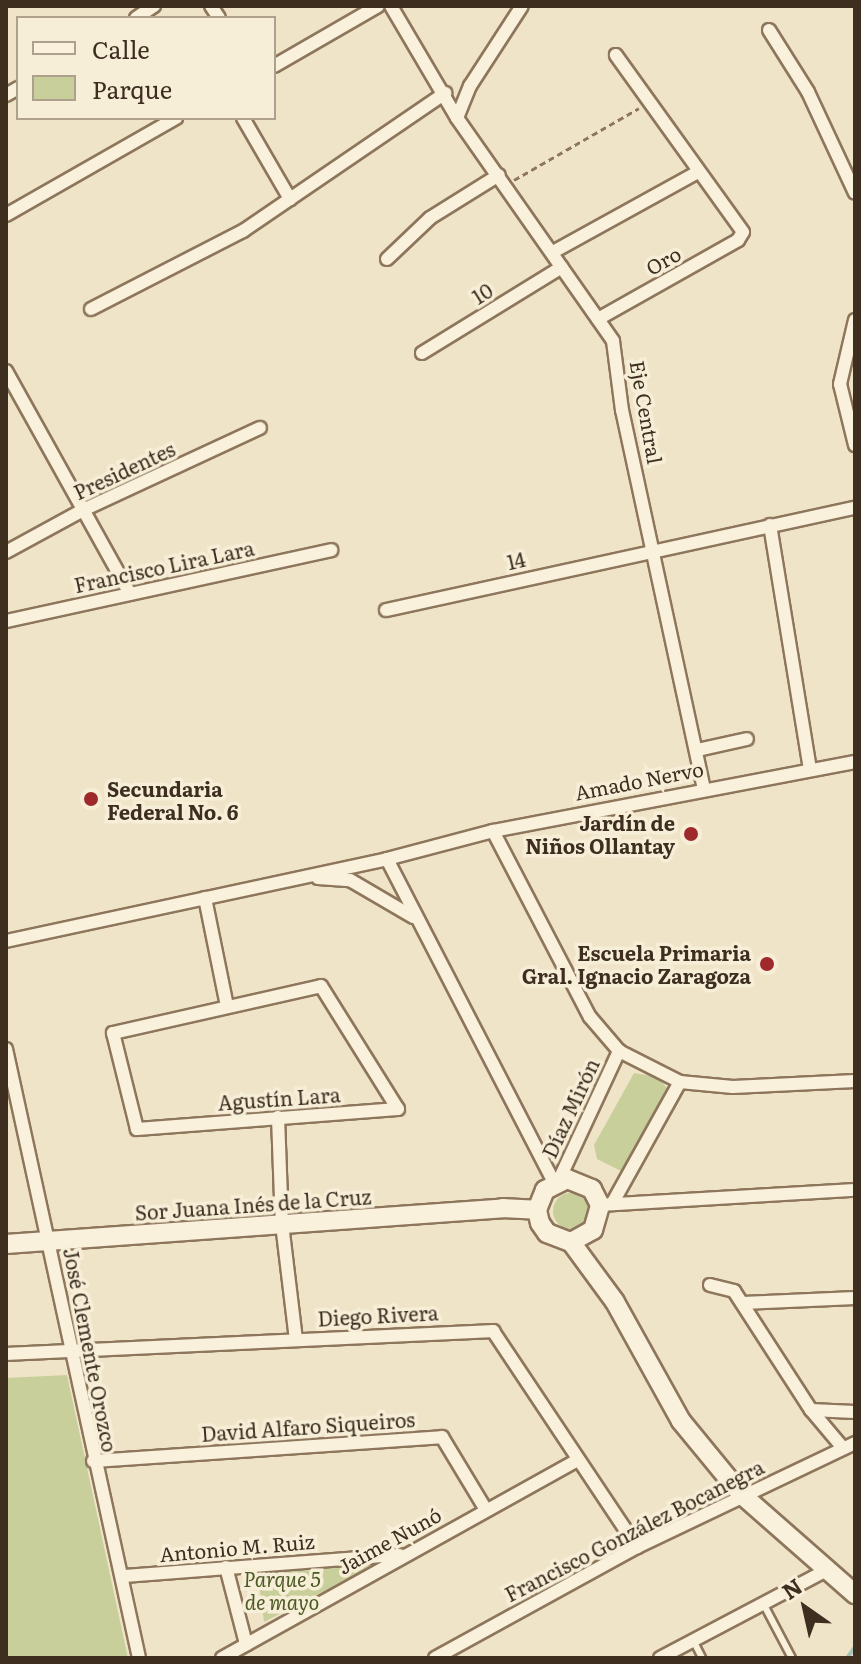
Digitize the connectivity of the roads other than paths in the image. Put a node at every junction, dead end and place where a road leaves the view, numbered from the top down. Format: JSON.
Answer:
{"nodes":[{"id":1,"x":378,"y":6,"type":"edge"},
{"id":2,"x":391,"y":6,"type":"edge"},
{"id":3,"x":522,"y":6,"type":"edge"},
{"id":4,"x":769,"y":30,"type":"dead end"},
{"id":5,"x":616,"y":55,"type":"dead end"},
{"id":6,"x":276,"y":65,"type":"edge"},
{"id":7,"x":445,"y":93,"type":"junction"},
{"id":8,"x":457,"y":118,"type":"junction"},
{"id":9,"x":172,"y":120,"type":"edge"},
{"id":10,"x":244,"y":120,"type":"edge"},
{"id":11,"x":696,"y":173,"type":"junction"},
{"id":12,"x":503,"y":179,"type":"junction"},
{"id":13,"x":855,"y":193,"type":"edge"},
{"id":14,"x":290,"y":199,"type":"junction"},
{"id":15,"x":6,"y":215,"type":"edge"},
{"id":16,"x":553,"y":252,"type":"junction"},
{"id":17,"x":387,"y":259,"type":"dead end"},
{"id":18,"x":562,"y":267,"type":"junction"},
{"id":19,"x":91,"y":309,"type":"dead end"},
{"id":20,"x":598,"y":319,"type":"junction"},
{"id":21,"x":855,"y":320,"type":"edge"},
{"id":22,"x":422,"y":353,"type":"dead end"},
{"id":23,"x":6,"y":371,"type":"edge"},
{"id":24,"x":260,"y":428,"type":"dead end"},
{"id":25,"x":855,"y":445,"type":"edge"},
{"id":26,"x":855,"y":508,"type":"edge"},
{"id":27,"x":83,"y":510,"type":"junction"},
{"id":28,"x":770,"y":525,"type":"junction"},
{"id":29,"x":331,"y":550,"type":"dead end"},
{"id":30,"x":654,"y":550,"type":"junction"},
{"id":31,"x":6,"y":552,"type":"edge"},
{"id":32,"x":130,"y":594,"type":"junction"},
{"id":33,"x":386,"y":610,"type":"dead end"},
{"id":34,"x":6,"y":621,"type":"edge"},
{"id":35,"x":747,"y":739,"type":"dead end"},
{"id":36,"x":697,"y":750,"type":"junction"},
{"id":37,"x":855,"y":762,"type":"edge"},
{"id":38,"x":810,"y":769,"type":"junction"},
{"id":39,"x":704,"y":790,"type":"junction"},
{"id":40,"x":493,"y":831,"type":"junction"},
{"id":41,"x":387,"y":859,"type":"junction"},
{"id":42,"x":303,"y":877,"type":"junction"},
{"id":43,"x":205,"y":898,"type":"junction"},
{"id":44,"x":421,"y":925,"type":"junction"},
{"id":45,"x":6,"y":941,"type":"edge"},
{"id":46,"x":227,"y":1006,"type":"junction"},
{"id":47,"x":6,"y":1049,"type":"edge"},
{"id":48,"x":619,"y":1051,"type":"junction"},
{"id":49,"x":855,"y":1081,"type":"edge"},
{"id":50,"x":680,"y":1082,"type":"junction"},
{"id":51,"x":278,"y":1117,"type":"junction"},
{"id":52,"x":556,"y":1182,"type":"junction"},
{"id":53,"x":855,"y":1190,"type":"edge"},
{"id":54,"x":606,"y":1205,"type":"junction"},
{"id":55,"x":537,"y":1210,"type":"junction"},
{"id":56,"x":282,"y":1224,"type":"junction"},
{"id":57,"x":48,"y":1241,"type":"junction"},
{"id":58,"x":571,"y":1242,"type":"junction"},
{"id":59,"x":6,"y":1244,"type":"edge"},
{"id":60,"x":710,"y":1285,"type":"dead end"},
{"id":61,"x":855,"y":1298,"type":"edge"},
{"id":62,"x":743,"y":1303,"type":"junction"},
{"id":63,"x":296,"y":1339,"type":"junction"},
{"id":64,"x":71,"y":1348,"type":"junction"},
{"id":65,"x":6,"y":1354,"type":"edge"},
{"id":66,"x":811,"y":1410,"type":"junction"},
{"id":67,"x":855,"y":1412,"type":"edge"},
{"id":68,"x":849,"y":1445,"type":"edge"},
{"id":69,"x":578,"y":1460,"type":"junction"},
{"id":70,"x":93,"y":1461,"type":"junction"},
{"id":71,"x":741,"y":1494,"type":"junction"},
{"id":72,"x":486,"y":1510,"type":"junction"},
{"id":73,"x":637,"y":1547,"type":"junction"},
{"id":74,"x":402,"y":1554,"type":"junction"},
{"id":75,"x":226,"y":1567,"type":"junction"},
{"id":76,"x":825,"y":1571,"type":"junction"},
{"id":77,"x":124,"y":1576,"type":"junction"},
{"id":78,"x":852,"y":1592,"type":"edge"},
{"id":79,"x":764,"y":1603,"type":"junction"},
{"id":80,"x":693,"y":1640,"type":"junction"},
{"id":81,"x":246,"y":1644,"type":"junction"},
{"id":82,"x":139,"y":1658,"type":"edge"},
{"id":83,"x":222,"y":1658,"type":"edge"},
{"id":84,"x":435,"y":1658,"type":"edge"},
{"id":85,"x":660,"y":1658,"type":"edge"},
{"id":86,"x":702,"y":1658,"type":"edge"},
{"id":87,"x":792,"y":1658,"type":"edge"}],
"edges":[{"from":1,"to":6,"type":"street"},
{"from":2,"to":7,"type":"street","name":"Eje Central"},
{"from":3,"to":8,"type":"street"},
{"from":4,"to":13,"type":"street"},
{"from":5,"to":11,"type":"street"},
{"from":7,"to":8,"type":"street","name":"Eje Central"},
{"from":7,"to":14,"type":"street"},
{"from":8,"to":12,"type":"street","name":"Eje Central"},
{"from":9,"to":15,"type":"street"},
{"from":10,"to":14,"type":"street"},
{"from":11,"to":16,"type":"street"},
{"from":11,"to":20,"type":"street","name":"Oro"},
{"from":12,"to":16,"type":"street","name":"Eje Central"},
{"from":12,"to":17,"type":"street"},
{"from":14,"to":19,"type":"street"},
{"from":16,"to":18,"type":"street","name":"Eje Central"},
{"from":18,"to":20,"type":"street","name":"Eje Central"},
{"from":18,"to":22,"type":"street","name":"10"},
{"from":20,"to":30,"type":"street","name":"Eje Central"},
{"from":21,"to":25,"type":"street"},
{"from":23,"to":27,"type":"street"},
{"from":24,"to":27,"type":"street","name":"Presidentes"},
{"from":26,"to":28,"type":"street","name":"14"},
{"from":27,"to":31,"type":"street","name":"Presidentes"},
{"from":27,"to":32,"type":"street"},
{"from":28,"to":30,"type":"street","name":"14"},
{"from":28,"to":38,"type":"street"},
{"from":29,"to":32,"type":"street","name":"Francisco Lira Lara"},
{"from":30,"to":33,"type":"street","name":"14"},
{"from":30,"to":36,"type":"street","name":"Eje Central"},
{"from":32,"to":34,"type":"street","name":"Francisco Lira Lara"},
{"from":35,"to":36,"type":"street"},
{"from":36,"to":39,"type":"street","name":"Eje Central"},
{"from":37,"to":38,"type":"street","name":"Amado Nervo"},
{"from":38,"to":39,"type":"street","name":"Amado Nervo"},
{"from":39,"to":40,"type":"street","name":"Amado Nervo"},
{"from":40,"to":41,"type":"street","name":"Amado Nervo"},
{"from":40,"to":48,"type":"street"},
{"from":41,"to":42,"type":"street","name":"Amado Nervo"},
{"from":41,"to":44,"type":"street"},
{"from":42,"to":43,"type":"street","name":"Amado Nervo"},
{"from":42,"to":44,"type":"street"},
{"from":43,"to":45,"type":"street","name":"Amado Nervo"},
{"from":43,"to":46,"type":"street"},
{"from":44,"to":52,"type":"street"},
{"from":46,"to":51,"type":"street","name":"Agustín Lara"},
{"from":46,"to":51,"type":"street","name":"Agustín Lara"},
{"from":47,"to":57,"type":"street","name":"José Clemente Orozco"},
{"from":48,"to":50,"type":"street"},
{"from":48,"to":52,"type":"street","name":"Díaz Mirón"},
{"from":49,"to":50,"type":"street"},
{"from":50,"to":54,"type":"street"},
{"from":51,"to":56,"type":"street"},
{"from":52,"to":54,"type":"main road"},
{"from":52,"to":55,"type":"main road"},
{"from":53,"to":54,"type":"street"},
{"from":54,"to":58,"type":"main road"},
{"from":55,"to":56,"type":"main road","name":"Sor Juana Inés de la Cruz"},
{"from":55,"to":58,"type":"main road"},
{"from":56,"to":57,"type":"main road","name":"Sor Juana Inés de la Cruz"},
{"from":56,"to":63,"type":"street"},
{"from":57,"to":59,"type":"main road","name":"Sor Juana Inés de la Cruz"},
{"from":57,"to":64,"type":"street","name":"José Clemente Orozco"},
{"from":58,"to":71,"type":"main road"},
{"from":60,"to":62,"type":"street"},
{"from":61,"to":62,"type":"street"},
{"from":62,"to":66,"type":"street"},
{"from":63,"to":64,"type":"street","name":"Diego Rivera"},
{"from":63,"to":69,"type":"street","name":"Diego Rivera"},
{"from":64,"to":65,"type":"street","name":"Diego Rivera"},
{"from":64,"to":70,"type":"street","name":"José Clemente Orozco"},
{"from":66,"to":67,"type":"street"},
{"from":66,"to":68,"type":"street"},
{"from":68,"to":71,"type":"street","name":"Francisco González Bocanegra"},
{"from":69,"to":72,"type":"street","name":"Jaime Nunó"},
{"from":69,"to":73,"type":"street","name":"Diego Rivera"},
{"from":70,"to":72,"type":"street","name":"David Alfaro Siqueiros"},
{"from":70,"to":77,"type":"street","name":"José Clemente Orozco"},
{"from":71,"to":73,"type":"street","name":"Francisco González Bocanegra"},
{"from":71,"to":76,"type":"main road"},
{"from":72,"to":74,"type":"street","name":"Jaime Nunó"},
{"from":73,"to":84,"type":"street","name":"Francisco González Bocanegra"},
{"from":74,"to":75,"type":"street","name":"Antonio M. Ruiz"},
{"from":74,"to":81,"type":"street","name":"Jaime Nunó"},
{"from":75,"to":77,"type":"street","name":"Antonio M. Ruiz"},
{"from":75,"to":81,"type":"street"},
{"from":76,"to":78,"type":"main road"},
{"from":76,"to":79,"type":"street"},
{"from":77,"to":82,"type":"street","name":"José Clemente Orozco"},
{"from":79,"to":80,"type":"street"},
{"from":79,"to":87,"type":"lane"},
{"from":80,"to":85,"type":"street"},
{"from":80,"to":86,"type":"lane"},
{"from":81,"to":83,"type":"street","name":"Jaime Nunó"}]}
